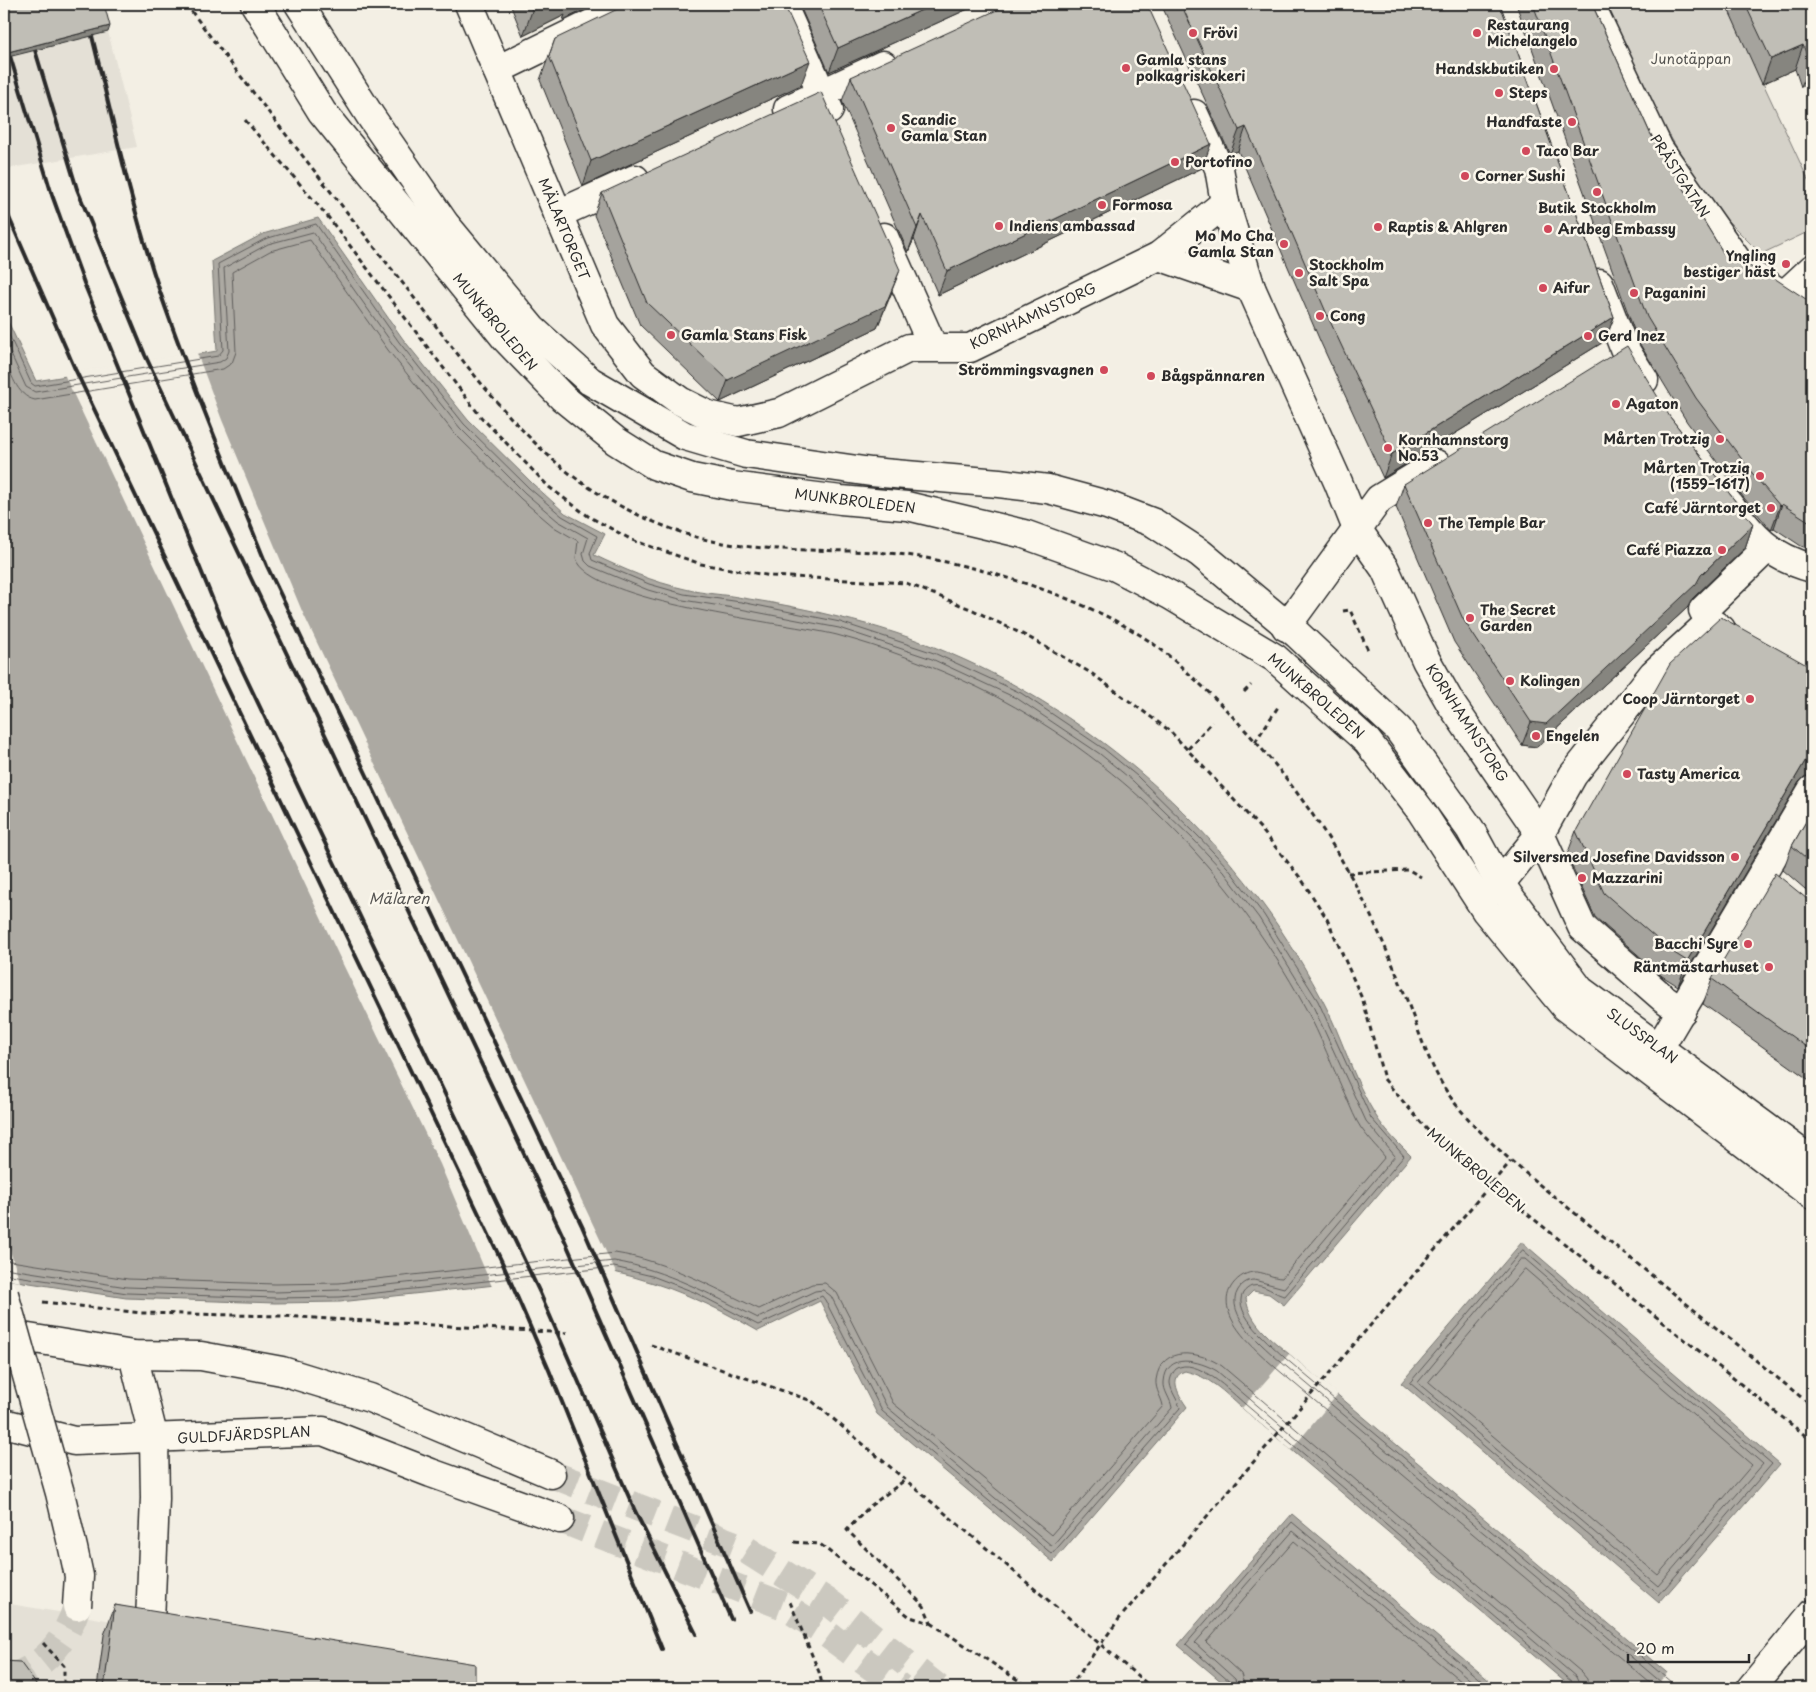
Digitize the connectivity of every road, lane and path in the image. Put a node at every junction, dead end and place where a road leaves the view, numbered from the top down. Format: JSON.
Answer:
{"nodes":[{"id":1,"x":254,"y":4,"type":"edge"},
{"id":2,"x":299,"y":4,"type":"edge"},
{"id":3,"x":469,"y":4,"type":"edge"},
{"id":4,"x":632,"y":4,"type":"edge"},
{"id":5,"x":782,"y":4,"type":"edge"},
{"id":6,"x":1590,"y":4,"type":"edge"},
{"id":7,"x":910,"y":53,"type":"edge"},
{"id":8,"x":497,"y":70,"type":"junction"},
{"id":9,"x":1183,"y":90,"type":"edge"},
{"id":10,"x":822,"y":93,"type":"junction"},
{"id":11,"x":767,"y":118,"type":"edge"},
{"id":12,"x":840,"y":136,"type":"edge"},
{"id":13,"x":658,"y":168,"type":"edge"},
{"id":14,"x":1225,"y":203,"type":"junction"},
{"id":15,"x":874,"y":213,"type":"edge"},
{"id":16,"x":558,"y":214,"type":"junction"},
{"id":17,"x":1159,"y":256,"type":"junction"},
{"id":18,"x":1590,"y":258,"type":"edge"},
{"id":19,"x":1812,"y":269,"type":"edge"},
{"id":20,"x":1251,"y":288,"type":"junction"},
{"id":21,"x":1783,"y":296,"type":"junction"},
{"id":22,"x":1812,"y":314,"type":"edge"},
{"id":23,"x":934,"y":347,"type":"junction"},
{"id":24,"x":1624,"y":348,"type":"junction"},
{"id":25,"x":1599,"y":364,"type":"edge"},
{"id":26,"x":1654,"y":398,"type":"edge"},
{"id":27,"x":708,"y":415,"type":"joint"},
{"id":28,"x":1455,"y":452,"type":"edge"},
{"id":29,"x":1714,"y":485,"type":"edge"},
{"id":30,"x":1357,"y":529,"type":"junction"},
{"id":31,"x":1766,"y":549,"type":"junction"},
{"id":32,"x":1812,"y":568,"type":"edge"},
{"id":33,"x":1310,"y":594,"type":"junction"},
{"id":34,"x":1710,"y":622,"type":"junction"},
{"id":35,"x":1286,"y":627,"type":"junction"},
{"id":36,"x":1744,"y":641,"type":"edge"},
{"id":37,"x":1372,"y":657,"type":"dead end"},
{"id":38,"x":1280,"y":705,"type":"dead end"},
{"id":39,"x":1212,"y":722,"type":"dead end"},
{"id":40,"x":1255,"y":742,"type":"dead end"},
{"id":41,"x":1810,"y":799,"type":"edge"},
{"id":42,"x":1540,"y":834,"type":"junction"},
{"id":43,"x":1763,"y":874,"type":"junction"},
{"id":44,"x":1427,"y":880,"type":"dead end"},
{"id":45,"x":1500,"y":884,"type":"junction"},
{"id":46,"x":1784,"y":892,"type":"edge"},
{"id":47,"x":1565,"y":1007,"type":"joint"},
{"id":48,"x":1682,"y":1011,"type":"junction"},
{"id":49,"x":1659,"y":1048,"type":"junction"},
{"id":50,"x":1511,"y":1161,"type":"junction"},
{"id":51,"x":1812,"y":1161,"type":"edge"},
{"id":52,"x":1491,"y":1185,"type":"junction"},
{"id":53,"x":1812,"y":1195,"type":"edge"},
{"id":54,"x":4,"y":1294,"type":"edge"},
{"id":55,"x":38,"y":1302,"type":"dead end"},
{"id":56,"x":566,"y":1333,"type":"dead end"},
{"id":57,"x":4,"y":1334,"type":"edge"},
{"id":58,"x":651,"y":1344,"type":"dead end"},
{"id":59,"x":133,"y":1355,"type":"junction"},
{"id":60,"x":1812,"y":1406,"type":"edge"},
{"id":61,"x":4,"y":1423,"type":"edge"},
{"id":62,"x":154,"y":1439,"type":"junction"},
{"id":63,"x":1812,"y":1441,"type":"edge"},
{"id":64,"x":551,"y":1474,"type":"tunnel mouth"},
{"id":65,"x":905,"y":1479,"type":"junction"},
{"id":66,"x":560,"y":1518,"type":"tunnel mouth"},
{"id":67,"x":794,"y":1542,"type":"dead end"},
{"id":68,"x":790,"y":1602,"type":"dead end"},
{"id":69,"x":77,"y":1606,"type":"tunnel mouth"},
{"id":70,"x":1812,"y":1614,"type":"edge"},
{"id":71,"x":150,"y":1622,"type":"edge"},
{"id":72,"x":931,"y":1623,"type":"junction"},
{"id":73,"x":43,"y":1643,"type":"dead end"},
{"id":74,"x":1099,"y":1644,"type":"junction"},
{"id":75,"x":64,"y":1688,"type":"edge"},
{"id":76,"x":823,"y":1688,"type":"edge"},
{"id":77,"x":1030,"y":1688,"type":"edge"},
{"id":78,"x":1074,"y":1688,"type":"edge"},
{"id":79,"x":1152,"y":1688,"type":"edge"},
{"id":80,"x":1750,"y":1688,"type":"edge"}],
"edges":[{"from":1,"to":47,"type":"main road","name":"MUNKBROLEDEN"},
{"from":2,"to":35,"type":"main road","name":"MUNKBROLEDEN"},
{"from":3,"to":8,"type":"main road","name":"MÄLARTORGET"},
{"from":4,"to":8,"type":"main road"},
{"from":5,"to":10,"type":"main road"},
{"from":6,"to":21,"type":"main road","name":"PRÄSTGATAN"},
{"from":7,"to":10,"type":"main road"},
{"from":8,"to":16,"type":"main road","name":"MÄLARTORGET"},
{"from":9,"to":14,"type":"main road"},
{"from":10,"to":11,"type":"main road"},
{"from":10,"to":12,"type":"main road"},
{"from":13,"to":16,"type":"main road"},
{"from":14,"to":17,"type":"main road","name":"KORNHAMNSTORG"},
{"from":14,"to":20,"type":"main road","name":"KORNHAMNSTORG"},
{"from":15,"to":23,"type":"main road"},
{"from":16,"to":27,"type":"main road","name":"MÄLARTORGET"},
{"from":17,"to":20,"type":"main road"},
{"from":17,"to":23,"type":"main road","name":"KORNHAMNSTORG"},
{"from":18,"to":24,"type":"main road"},
{"from":19,"to":21,"type":"main road"},
{"from":20,"to":30,"type":"main road","name":"KORNHAMNSTORG"},
{"from":21,"to":22,"type":"main road","name":"PRÄSTGATAN"},
{"from":23,"to":27,"type":"main road","name":"KORNHAMNSTORG"},
{"from":24,"to":25,"type":"main road"},
{"from":24,"to":26,"type":"main road"},
{"from":28,"to":30,"type":"main road"},
{"from":29,"to":31,"type":"main road"},
{"from":30,"to":33,"type":"main road"},
{"from":30,"to":42,"type":"main road","name":"KORNHAMNSTORG"},
{"from":31,"to":32,"type":"main road"},
{"from":31,"to":34,"type":"main road"},
{"from":33,"to":35,"type":"main road"},
{"from":33,"to":37,"type":"path"},
{"from":34,"to":36,"type":"main road"},
{"from":34,"to":42,"type":"main road"},
{"from":35,"to":45,"type":"main road","name":"MUNKBROLEDEN"},
{"from":38,"to":40,"type":"path"},
{"from":39,"to":52,"type":"path","name":"MUNKBROLEDEN"},
{"from":41,"to":43,"type":"main road"},
{"from":42,"to":45,"type":"main road"},
{"from":42,"to":48,"type":"main road"},
{"from":43,"to":46,"type":"main road"},
{"from":43,"to":48,"type":"main road"},
{"from":44,"to":50,"type":"path"},
{"from":45,"to":49,"type":"main road","name":"SLUSSPLAN"},
{"from":47,"to":53,"type":"main road","name":"SLUSSPLAN"},
{"from":48,"to":49,"type":"main road"},
{"from":49,"to":51,"type":"main road","name":"SLUSSPLAN"},
{"from":50,"to":52,"type":"path"},
{"from":50,"to":60,"type":"path"},
{"from":52,"to":63,"type":"path","name":"MUNKBROLEDEN"},
{"from":52,"to":74,"type":"path"},
{"from":54,"to":69,"type":"main road","bridge":true},
{"from":55,"to":56,"type":"path"},
{"from":57,"to":59,"type":"main road"},
{"from":58,"to":65,"type":"path"},
{"from":59,"to":62,"type":"main road"},
{"from":59,"to":64,"type":"main road"},
{"from":61,"to":62,"type":"main road","name":"GULDFJÄRDSPLAN"},
{"from":62,"to":66,"type":"main road","name":"GULDFJÄRDSPLAN"},
{"from":62,"to":71,"type":"main road"},
{"from":65,"to":72,"type":"path"},
{"from":65,"to":74,"type":"path"},
{"from":67,"to":72,"type":"path"},
{"from":68,"to":76,"type":"path"},
{"from":70,"to":80,"type":"main road"},
{"from":72,"to":77,"type":"path"},
{"from":73,"to":75,"type":"path"},
{"from":74,"to":78,"type":"path"},
{"from":74,"to":79,"type":"path"}]}
